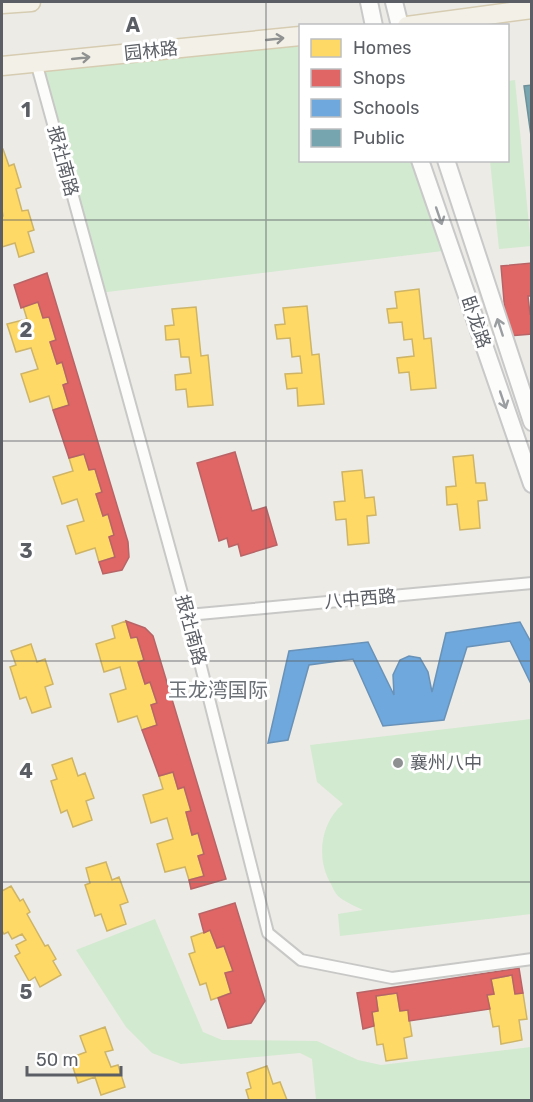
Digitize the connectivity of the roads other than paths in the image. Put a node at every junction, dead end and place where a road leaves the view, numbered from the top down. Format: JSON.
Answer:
{"nodes":[{"id":1,"x":31,"y":2,"type":"edge"},
{"id":2,"x":369,"y":2,"type":"edge"},
{"id":3,"x":394,"y":2,"type":"edge"},
{"id":4,"x":2,"y":4,"type":"edge"},
{"id":5,"x":531,"y":9,"type":"edge"},
{"id":6,"x":374,"y":24,"type":"edge"},
{"id":7,"x":400,"y":24,"type":"edge"},
{"id":8,"x":422,"y":24,"type":"edge"},
{"id":9,"x":299,"y":36,"type":"edge"},
{"id":10,"x":36,"y":62,"type":"junction"},
{"id":11,"x":2,"y":66,"type":"edge"},
{"id":12,"x":421,"y":162,"type":"edge"},
{"id":13,"x":447,"y":162,"type":"edge"},
{"id":14,"x":531,"y":422,"type":"edge"},
{"id":15,"x":531,"y":484,"type":"edge"},
{"id":16,"x":531,"y":584,"type":"edge"},
{"id":17,"x":188,"y":615,"type":"junction"},
{"id":18,"x":531,"y":959,"type":"edge"}],
"edges":[{"from":1,"to":4,"type":"main road"},
{"from":2,"to":6,"type":"main road"},
{"from":3,"to":7,"type":"main road"},
{"from":5,"to":8,"type":"main road"},
{"from":10,"to":9,"type":"main road","name":"园林路","one_way":true},
{"from":10,"to":11,"type":"main road","name":"园林路"},
{"from":10,"to":17,"type":"street","name":"报社南路"},
{"from":12,"to":15,"type":"main road","name":"卧龙路","one_way":true},
{"from":14,"to":13,"type":"main road","name":"卧龙路","one_way":true},
{"from":16,"to":17,"type":"street","name":"八中西路"},
{"from":17,"to":18,"type":"street","name":"报社南路"}]}
